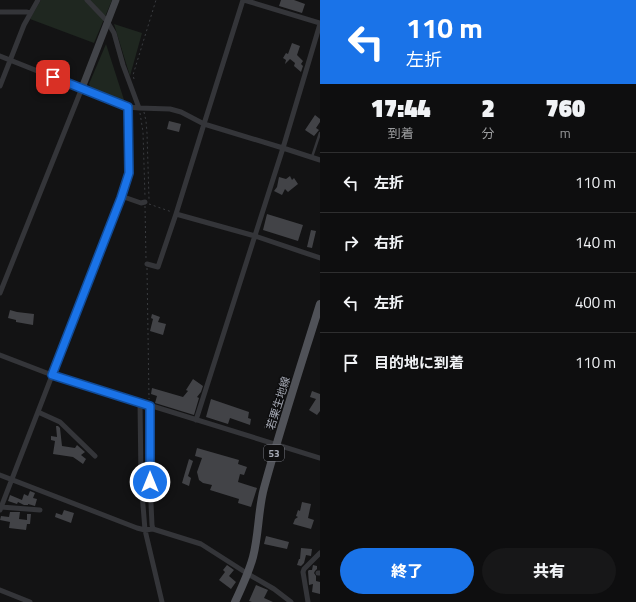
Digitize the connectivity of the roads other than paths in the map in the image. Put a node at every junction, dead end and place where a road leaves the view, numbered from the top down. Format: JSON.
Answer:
{"nodes":[{"id":1,"x":38,"y":0,"type":"edge"},
{"id":2,"x":87,"y":0,"type":"edge"},
{"id":3,"x":116,"y":0,"type":"edge"},
{"id":4,"x":243,"y":0,"type":"edge"},
{"id":5,"x":0,"y":12,"type":"edge"},
{"id":6,"x":30,"y":13,"type":"junction"},
{"id":7,"x":107,"y":21,"type":"junction"},
{"id":8,"x":320,"y":24,"type":"edge"},
{"id":9,"x":0,"y":56,"type":"edge"},
{"id":10,"x":10,"y":60,"type":"junction"},
{"id":11,"x":0,"y":86,"type":"edge"},
{"id":12,"x":82,"y":88,"type":"junction"},
{"id":13,"x":128,"y":107,"type":"junction"},
{"id":14,"x":141,"y":108,"type":"junction"},
{"id":15,"x":204,"y":124,"type":"junction"},
{"id":16,"x":320,"y":132,"type":"edge"},
{"id":17,"x":283,"y":148,"type":"junction"},
{"id":18,"x":312,"y":157,"type":"junction"},
{"id":19,"x":320,"y":160,"type":"edge"},
{"id":20,"x":121,"y":196,"type":"junction"},
{"id":21,"x":145,"y":202,"type":"road end"},
{"id":22,"x":176,"y":214,"type":"junction"},
{"id":23,"x":255,"y":236,"type":"junction"},
{"id":24,"x":320,"y":258,"type":"edge"},
{"id":25,"x":146,"y":264,"type":"road end"},
{"id":26,"x":0,"y":293,"type":"edge"},
{"id":27,"x":320,"y":304,"type":"edge"},
{"id":28,"x":318,"y":316,"type":"edge"},
{"id":29,"x":0,"y":355,"type":"edge"},
{"id":30,"x":52,"y":375,"type":"junction"},
{"id":31,"x":140,"y":402,"type":"junction"},
{"id":32,"x":150,"y":406,"type":"junction"},
{"id":33,"x":38,"y":412,"type":"junction"},
{"id":34,"x":196,"y":420,"type":"junction"},
{"id":35,"x":276,"y":444,"type":"junction"},
{"id":36,"x":96,"y":456,"type":"dead end"},
{"id":37,"x":320,"y":458,"type":"edge"},
{"id":38,"x":0,"y":475,"type":"edge"},
{"id":39,"x":12,"y":480,"type":"junction"},
{"id":40,"x":1,"y":508,"type":"edge"},
{"id":41,"x":40,"y":510,"type":"dead end"},
{"id":42,"x":144,"y":530,"type":"junction"},
{"id":43,"x":153,"y":530,"type":"junction"},
{"id":44,"x":320,"y":554,"type":"edge"},
{"id":45,"x":248,"y":574,"type":"junction"},
{"id":46,"x":0,"y":590,"type":"edge"},
{"id":47,"x":30,"y":602,"type":"edge"},
{"id":48,"x":162,"y":602,"type":"edge"},
{"id":49,"x":235,"y":602,"type":"edge"},
{"id":50,"x":291,"y":602,"type":"edge"},
{"id":51,"x":308,"y":602,"type":"edge"}],
"edges":[{"from":1,"to":6,"type":"street"},
{"from":2,"to":7,"type":"street"},
{"from":3,"to":7,"type":"street"},
{"from":4,"to":8,"type":"street"},
{"from":4,"to":15,"type":"street"},
{"from":5,"to":6,"type":"street"},
{"from":6,"to":10,"type":"street"},
{"from":7,"to":12,"type":"street"},
{"from":7,"to":14,"type":"street"},
{"from":8,"to":17,"type":"street"},
{"from":9,"to":10,"type":"street"},
{"from":10,"to":11,"type":"street"},
{"from":10,"to":12,"type":"street"},
{"from":12,"to":13,"type":"street"},
{"from":12,"to":26,"type":"street"},
{"from":13,"to":14,"type":"street"},
{"from":13,"to":20,"type":"street"},
{"from":14,"to":15,"type":"street"},
{"from":15,"to":17,"type":"street"},
{"from":15,"to":22,"type":"street"},
{"from":16,"to":18,"type":"lane"},
{"from":17,"to":18,"type":"street"},
{"from":17,"to":23,"type":"street"},
{"from":18,"to":19,"type":"street"},
{"from":20,"to":21,"type":"street"},
{"from":20,"to":30,"type":"street"},
{"from":22,"to":23,"type":"street"},
{"from":22,"to":25,"type":"street"},
{"from":23,"to":24,"type":"street"},
{"from":23,"to":34,"type":"street"},
{"from":27,"to":28,"type":"main road","name":"若栗生地線","number":"53"},
{"from":28,"to":35,"type":"main road","name":"若栗生地線","number":"53"},
{"from":29,"to":30,"type":"street"},
{"from":30,"to":31,"type":"street"},
{"from":30,"to":33,"type":"street"},
{"from":31,"to":32,"type":"street"},
{"from":31,"to":42,"type":"street"},
{"from":32,"to":34,"type":"street"},
{"from":32,"to":43,"type":"street"},
{"from":33,"to":36,"type":"street"},
{"from":33,"to":39,"type":"street"},
{"from":34,"to":35,"type":"street"},
{"from":35,"to":37,"type":"street"},
{"from":35,"to":45,"type":"main road","name":"若栗生地線","number":"53"},
{"from":38,"to":39,"type":"street"},
{"from":39,"to":40,"type":"street"},
{"from":39,"to":42,"type":"street"},
{"from":40,"to":41,"type":"street"},
{"from":42,"to":43,"type":"street"},
{"from":42,"to":48,"type":"street"},
{"from":43,"to":45,"type":"street"},
{"from":44,"to":51,"type":"street"},
{"from":45,"to":49,"type":"main road","name":"若栗生地線","number":"53"},
{"from":45,"to":50,"type":"street"},
{"from":46,"to":47,"type":"street"}]}
